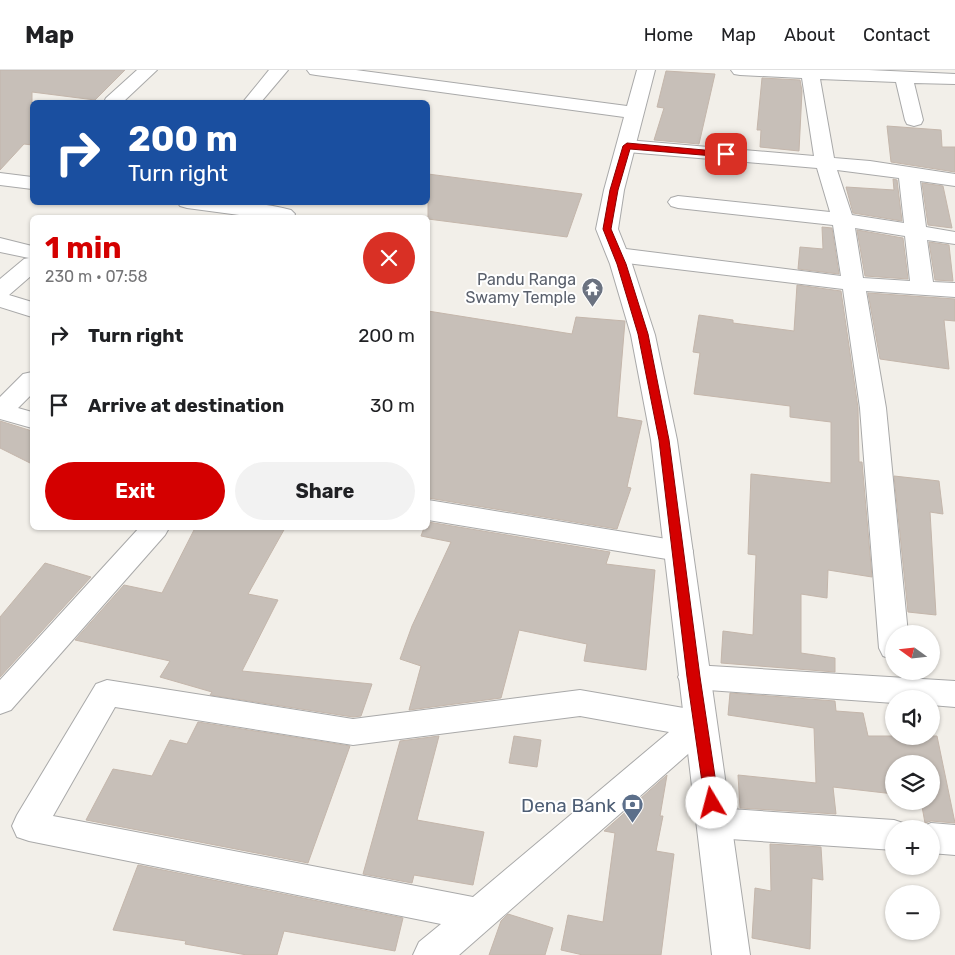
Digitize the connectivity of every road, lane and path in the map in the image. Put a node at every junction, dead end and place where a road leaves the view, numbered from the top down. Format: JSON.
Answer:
{"nodes":[{"id":1,"x":148,"y":70,"type":"edge"},
{"id":2,"x":278,"y":70,"type":"edge"},
{"id":3,"x":316,"y":70,"type":"edge"},
{"id":4,"x":646,"y":70,"type":"edge"},
{"id":5,"x":740,"y":70,"type":"edge"},
{"id":6,"x":765,"y":70,"type":"edge"},
{"id":7,"x":884,"y":73,"type":"edge"},
{"id":8,"x":810,"y":74,"type":"junction"},
{"id":9,"x":904,"y":77,"type":"junction"},
{"id":10,"x":955,"y":79,"type":"edge"},
{"id":11,"x":115,"y":100,"type":"edge"},
{"id":12,"x":254,"y":100,"type":"edge"},
{"id":13,"x":635,"y":112,"type":"junction"},
{"id":14,"x":914,"y":120,"type":"dead end"},
{"id":15,"x":627,"y":146,"type":"junction"},
{"id":16,"x":825,"y":163,"type":"junction"},
{"id":17,"x":910,"y":173,"type":"junction"},
{"id":18,"x":0,"y":178,"type":"edge"},
{"id":19,"x":955,"y":180,"type":"edge"},
{"id":20,"x":30,"y":181,"type":"edge"},
{"id":21,"x":678,"y":202,"type":"dead end"},
{"id":22,"x":211,"y":205,"type":"edge"},
{"id":23,"x":284,"y":215,"type":"edge"},
{"id":24,"x":843,"y":220,"type":"junction"},
{"id":25,"x":915,"y":232,"type":"junction"},
{"id":26,"x":955,"y":238,"type":"edge"},
{"id":27,"x":0,"y":245,"type":"edge"},
{"id":28,"x":30,"y":252,"type":"edge"},
{"id":29,"x":618,"y":255,"type":"junction"},
{"id":30,"x":30,"y":266,"type":"edge"},
{"id":31,"x":854,"y":284,"type":"junction"},
{"id":32,"x":922,"y":288,"type":"junction"},
{"id":33,"x":955,"y":290,"type":"edge"},
{"id":34,"x":0,"y":291,"type":"edge"},
{"id":35,"x":0,"y":298,"type":"edge"},
{"id":36,"x":30,"y":309,"type":"edge"},
{"id":37,"x":30,"y":382,"type":"edge"},
{"id":38,"x":0,"y":411,"type":"edge"},
{"id":39,"x":30,"y":419,"type":"edge"},
{"id":40,"x":430,"y":510,"type":"edge"},
{"id":41,"x":153,"y":530,"type":"edge"},
{"id":42,"x":679,"y":551,"type":"junction"},
{"id":43,"x":892,"y":625,"type":"edge"},
{"id":44,"x":694,"y":677,"type":"junction"},
{"id":45,"x":897,"y":681,"type":"edge"},
{"id":46,"x":955,"y":694,"type":"edge"},
{"id":47,"x":0,"y":701,"type":"edge"},
{"id":48,"x":701,"y":724,"type":"junction"},
{"id":49,"x":715,"y":823,"type":"junction"},
{"id":50,"x":885,"y":834,"type":"edge"},
{"id":51,"x":940,"y":839,"type":"edge"},
{"id":52,"x":955,"y":840,"type":"edge"},
{"id":53,"x":480,"y":915,"type":"junction"},
{"id":54,"x":432,"y":955,"type":"edge"},
{"id":55,"x":731,"y":955,"type":"edge"}],
"edges":[{"from":1,"to":11,"type":"street"},
{"from":2,"to":12,"type":"street"},
{"from":3,"to":13,"type":"street"},
{"from":4,"to":13,"type":"street"},
{"from":5,"to":6,"type":"street"},
{"from":6,"to":8,"type":"street"},
{"from":7,"to":8,"type":"street"},
{"from":7,"to":9,"type":"street"},
{"from":8,"to":16,"type":"street"},
{"from":9,"to":10,"type":"street"},
{"from":9,"to":14,"type":"street"},
{"from":13,"to":15,"type":"street"},
{"from":15,"to":16,"type":"street"},
{"from":15,"to":29,"type":"street"},
{"from":16,"to":17,"type":"street"},
{"from":16,"to":24,"type":"street"},
{"from":17,"to":19,"type":"street"},
{"from":17,"to":25,"type":"street"},
{"from":18,"to":20,"type":"street"},
{"from":21,"to":24,"type":"street"},
{"from":22,"to":23,"type":"street"},
{"from":24,"to":25,"type":"street"},
{"from":24,"to":31,"type":"street"},
{"from":25,"to":26,"type":"street"},
{"from":25,"to":32,"type":"street"},
{"from":27,"to":28,"type":"street"},
{"from":29,"to":31,"type":"street"},
{"from":29,"to":42,"type":"street"},
{"from":30,"to":34,"type":"street"},
{"from":31,"to":32,"type":"street"},
{"from":31,"to":43,"type":"street"},
{"from":32,"to":33,"type":"street"},
{"from":35,"to":36,"type":"street"},
{"from":37,"to":38,"type":"street"},
{"from":38,"to":39,"type":"street"},
{"from":40,"to":42,"type":"street"},
{"from":41,"to":47,"type":"street"},
{"from":42,"to":44,"type":"street"},
{"from":44,"to":45,"type":"street"},
{"from":44,"to":48,"type":"street"},
{"from":45,"to":46,"type":"street"},
{"from":48,"to":49,"type":"street"},
{"from":48,"to":53,"type":"street"},
{"from":48,"to":53,"type":"street"},
{"from":49,"to":50,"type":"street"},
{"from":49,"to":55,"type":"street"},
{"from":51,"to":52,"type":"street"},
{"from":53,"to":54,"type":"street"}]}
